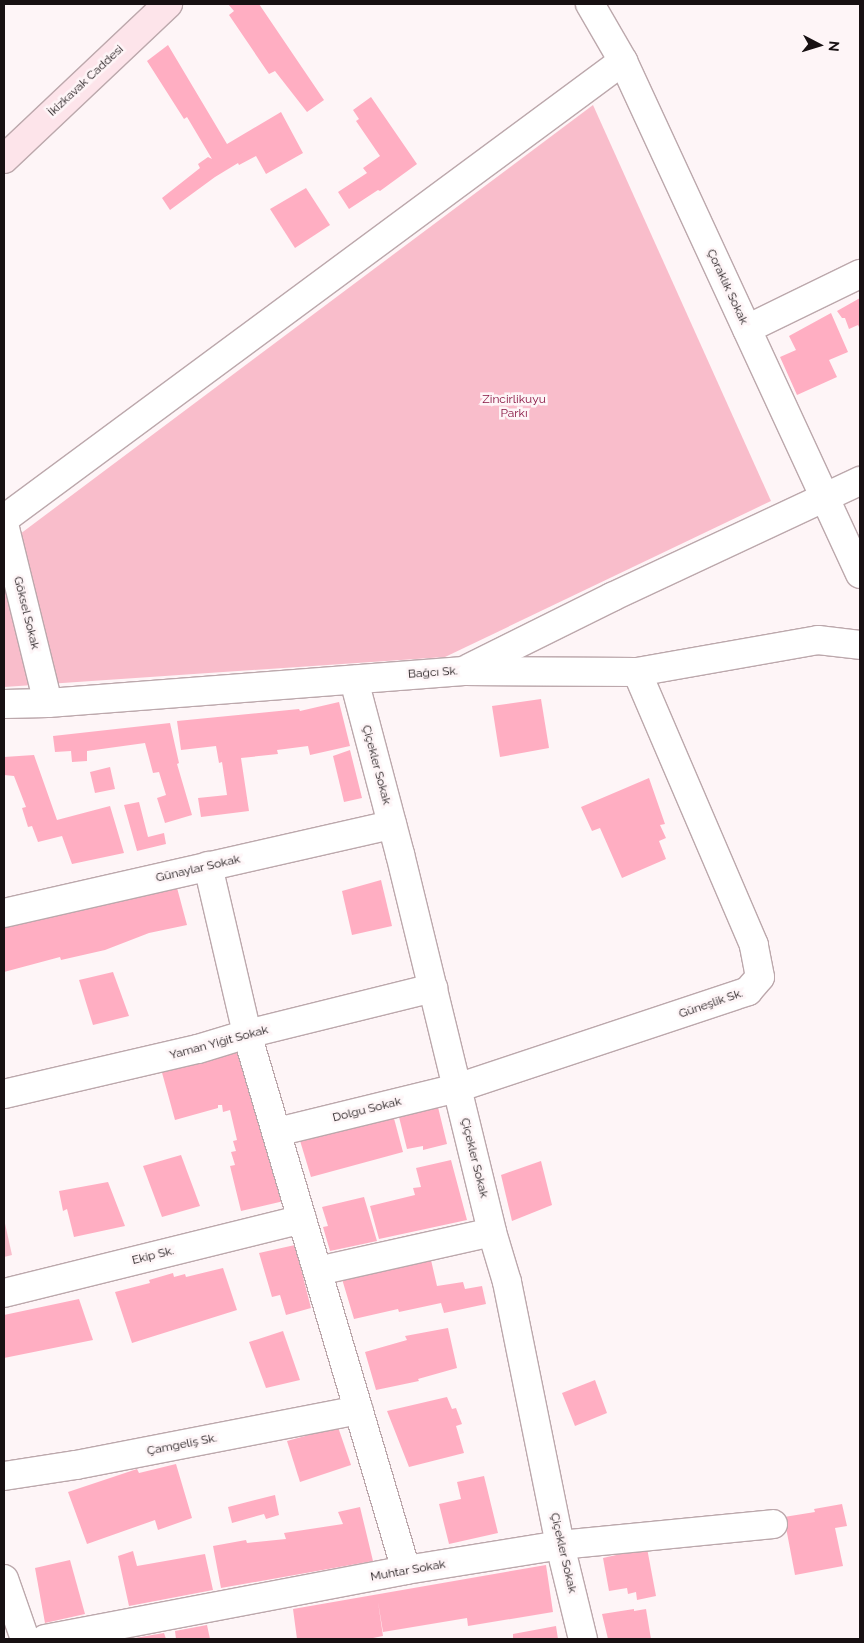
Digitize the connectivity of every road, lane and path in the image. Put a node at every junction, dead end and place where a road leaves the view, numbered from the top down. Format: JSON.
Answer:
{"nodes":[{"id":1,"x":168,"y":4,"type":"edge"},
{"id":2,"x":590,"y":4,"type":"edge"},
{"id":3,"x":624,"y":61,"type":"junction"},
{"id":4,"x":4,"y":159,"type":"edge"},
{"id":5,"x":860,"y":274,"type":"edge"},
{"id":6,"x":747,"y":329,"type":"junction"},
{"id":7,"x":860,"y":481,"type":"edge"},
{"id":8,"x":824,"y":497,"type":"junction"},
{"id":9,"x":4,"y":519,"type":"edge"},
{"id":10,"x":4,"y":524,"type":"edge"},
{"id":11,"x":860,"y":574,"type":"edge"},
{"id":12,"x":860,"y":645,"type":"edge"},
{"id":13,"x":464,"y":671,"type":"junction"},
{"id":14,"x":637,"y":672,"type":"junction"},
{"id":15,"x":354,"y":680,"type":"junction"},
{"id":16,"x":48,"y":703,"type":"junction"},
{"id":17,"x":4,"y":704,"type":"edge"},
{"id":18,"x":392,"y":824,"type":"junction"},
{"id":19,"x":208,"y":866,"type":"junction"},
{"id":20,"x":4,"y":913,"type":"edge"},
{"id":21,"x":433,"y":988,"type":"junction"},
{"id":22,"x":247,"y":1034,"type":"junction"},
{"id":23,"x":457,"y":1088,"type":"junction"},
{"id":24,"x":4,"y":1094,"type":"edge"},
{"id":25,"x":277,"y":1132,"type":"junction"},
{"id":26,"x":302,"y":1219,"type":"junction"},
{"id":27,"x":492,"y":1232,"type":"junction"},
{"id":28,"x":318,"y":1271,"type":"junction"},
{"id":29,"x":4,"y":1293,"type":"edge"},
{"id":30,"x":359,"y":1410,"type":"junction"},
{"id":31,"x":4,"y":1476,"type":"edge"},
{"id":32,"x":774,"y":1524,"type":"dead end"},
{"id":33,"x":560,"y":1546,"type":"junction"},
{"id":34,"x":406,"y":1570,"type":"junction"},
{"id":35,"x":4,"y":1579,"type":"edge"},
{"id":36,"x":24,"y":1639,"type":"edge"},
{"id":37,"x":45,"y":1639,"type":"edge"},
{"id":38,"x":583,"y":1639,"type":"edge"}],
"edges":[{"from":1,"to":4,"type":"street","name":"İkizkavak Caddesi"},
{"from":2,"to":3,"type":"street","name":"Çoraklık Sokak"},
{"from":3,"to":6,"type":"street","name":"Çoraklık Sokak"},
{"from":3,"to":9,"type":"street"},
{"from":5,"to":6,"type":"street"},
{"from":6,"to":8,"type":"street","name":"Çoraklık Sokak"},
{"from":7,"to":8,"type":"street"},
{"from":8,"to":11,"type":"street","name":"Çoraklık Sokak"},
{"from":8,"to":13,"type":"street"},
{"from":10,"to":16,"type":"street","name":"Göksel Sokak"},
{"from":12,"to":14,"type":"street","name":"Bağcı Sk."},
{"from":13,"to":14,"type":"street","name":"Bağcı Sk."},
{"from":13,"to":15,"type":"street","name":"Bağcı Sk."},
{"from":14,"to":23,"type":"street","name":"Güneşlik Sk."},
{"from":15,"to":16,"type":"street","name":"Bağcı Sk."},
{"from":15,"to":18,"type":"street","name":"Çiçekler Sokak"},
{"from":16,"to":17,"type":"street","name":"Bağcı Sk."},
{"from":18,"to":19,"type":"street","name":"Günaylar Sokak"},
{"from":18,"to":21,"type":"street","name":"Çiçekler Sokak"},
{"from":19,"to":20,"type":"street","name":"Günaylar Sokak"},
{"from":19,"to":22,"type":"street"},
{"from":21,"to":22,"type":"street","name":"Yaman Yiğit Sokak"},
{"from":21,"to":23,"type":"street","name":"Çiçekler Sokak"},
{"from":22,"to":24,"type":"street","name":"Yaman Yiğit Sokak"},
{"from":22,"to":25,"type":"street"},
{"from":23,"to":25,"type":"street","name":"Dolgu Sokak"},
{"from":23,"to":27,"type":"street","name":"Çiçekler Sokak"},
{"from":25,"to":26,"type":"street"},
{"from":26,"to":28,"type":"street"},
{"from":26,"to":29,"type":"street","name":"Ekip Sk."},
{"from":27,"to":28,"type":"street"},
{"from":27,"to":33,"type":"street","name":"Çiçekler Sokak"},
{"from":28,"to":30,"type":"street"},
{"from":30,"to":31,"type":"street","name":"Çamgeliş Sk."},
{"from":30,"to":34,"type":"street"},
{"from":32,"to":33,"type":"street","name":"Muhtar Sokak"},
{"from":33,"to":34,"type":"street","name":"Muhtar Sokak"},
{"from":33,"to":38,"type":"street","name":"Çiçekler Sokak"},
{"from":34,"to":37,"type":"street","name":"Muhtar Sokak"},
{"from":35,"to":36,"type":"street"}]}
